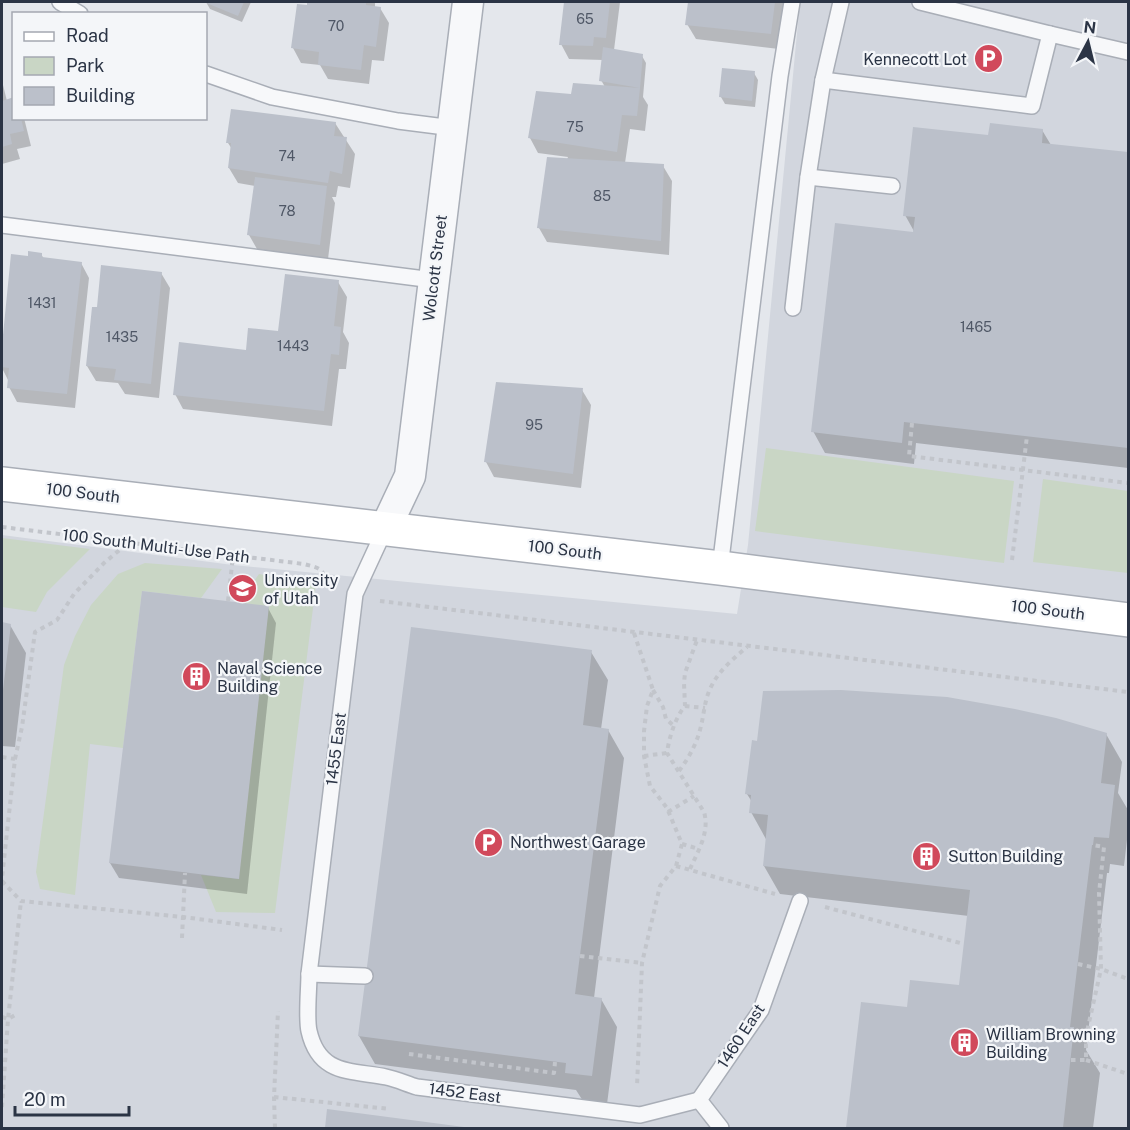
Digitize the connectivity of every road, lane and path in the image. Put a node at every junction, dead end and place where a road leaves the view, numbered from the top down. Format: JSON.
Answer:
{"nodes":[{"id":1,"x":60,"y":2,"type":"edge"},
{"id":2,"x":468,"y":2,"type":"edge"},
{"id":3,"x":792,"y":2,"type":"edge"},
{"id":4,"x":841,"y":2,"type":"edge"},
{"id":5,"x":920,"y":2,"type":"edge"},
{"id":6,"x":77,"y":12,"type":"edge"},
{"id":7,"x":1050,"y":34,"type":"junction"},
{"id":8,"x":1128,"y":52,"type":"edge"},
{"id":9,"x":207,"y":74,"type":"edge"},
{"id":10,"x":823,"y":80,"type":"junction"},
{"id":11,"x":453,"y":128,"type":"junction"},
{"id":12,"x":808,"y":177,"type":"junction"},
{"id":13,"x":891,"y":186,"type":"dead end"},
{"id":14,"x":2,"y":225,"type":"edge"},
{"id":15,"x":433,"y":280,"type":"junction"},
{"id":16,"x":793,"y":308,"type":"dead end"},
{"id":17,"x":912,"y":423,"type":"dead end"},
{"id":18,"x":1027,"y":436,"type":"dead end"},
{"id":19,"x":1023,"y":470,"type":"junction"},
{"id":20,"x":1128,"y":483,"type":"edge"},
{"id":21,"x":2,"y":484,"type":"edge"},
{"id":22,"x":2,"y":527,"type":"edge"},
{"id":23,"x":385,"y":529,"type":"junction"},
{"id":24,"x":129,"y":543,"type":"junction"},
{"id":25,"x":233,"y":556,"type":"junction"},
{"id":26,"x":1012,"y":560,"type":"dead end"},
{"id":27,"x":720,"y":568,"type":"junction"},
{"id":28,"x":333,"y":588,"type":"dead end"},
{"id":29,"x":228,"y":601,"type":"dead end"},
{"id":30,"x":382,"y":601,"type":"dead end"},
{"id":31,"x":1128,"y":621,"type":"edge"},
{"id":32,"x":634,"y":633,"type":"junction"},
{"id":33,"x":697,"y":640,"type":"junction"},
{"id":34,"x":747,"y":646,"type":"junction"},
{"id":35,"x":652,"y":690,"type":"junction"},
{"id":36,"x":1128,"y":692,"type":"edge"},
{"id":37,"x":685,"y":706,"type":"junction"},
{"id":38,"x":705,"y":708,"type":"junction"},
{"id":39,"x":675,"y":727,"type":"junction"},
{"id":40,"x":668,"y":753,"type":"junction"},
{"id":41,"x":644,"y":756,"type":"junction"},
{"id":42,"x":2,"y":757,"type":"edge"},
{"id":43,"x":15,"y":759,"type":"junction"},
{"id":44,"x":679,"y":772,"type":"junction"},
{"id":45,"x":694,"y":796,"type":"junction"},
{"id":46,"x":668,"y":812,"type":"junction"},
{"id":47,"x":682,"y":844,"type":"junction"},
{"id":48,"x":1092,"y":845,"type":"dead end"},
{"id":49,"x":699,"y":849,"type":"junction"},
{"id":50,"x":676,"y":866,"type":"junction"},
{"id":51,"x":690,"y":870,"type":"junction"},
{"id":52,"x":185,"y":873,"type":"dead end"},
{"id":53,"x":2,"y":880,"type":"edge"},
{"id":54,"x":21,"y":901,"type":"junction"},
{"id":55,"x":800,"y":901,"type":"junction"},
{"id":56,"x":183,"y":917,"type":"junction"},
{"id":57,"x":282,"y":930,"type":"dead end"},
{"id":58,"x":182,"y":938,"type":"dead end"},
{"id":59,"x":964,"y":944,"type":"dead end"},
{"id":60,"x":580,"y":956,"type":"dead end"},
{"id":61,"x":642,"y":963,"type":"junction"},
{"id":62,"x":1078,"y":964,"type":"dead end"},
{"id":63,"x":1101,"y":969,"type":"junction"},
{"id":64,"x":309,"y":974,"type":"junction"},
{"id":65,"x":365,"y":976,"type":"dead end"},
{"id":66,"x":1128,"y":979,"type":"edge"},
{"id":67,"x":278,"y":1007,"type":"dead end"},
{"id":68,"x":17,"y":1014,"type":"dead end"},
{"id":69,"x":2,"y":1017,"type":"edge"},
{"id":70,"x":8,"y":1019,"type":"junction"},
{"id":71,"x":403,"y":1054,"type":"dead end"},
{"id":72,"x":1071,"y":1060,"type":"dead end"},
{"id":73,"x":1086,"y":1060,"type":"junction"},
{"id":74,"x":555,"y":1062,"type":"dead end"},
{"id":75,"x":1128,"y":1074,"type":"edge"},
{"id":76,"x":637,"y":1094,"type":"dead end"},
{"id":77,"x":699,"y":1100,"type":"junction"},
{"id":78,"x":2,"y":1107,"type":"edge"},
{"id":79,"x":276,"y":1128,"type":"edge"},
{"id":80,"x":721,"y":1128,"type":"edge"}],
"edges":[{"from":1,"to":6,"type":"lane"},
{"from":2,"to":11,"type":"street","name":"Wolcott Street"},
{"from":3,"to":27,"type":"lane"},
{"from":4,"to":10,"type":"lane"},
{"from":5,"to":7,"type":"lane"},
{"from":7,"to":8,"type":"lane"},
{"from":7,"to":10,"type":"lane"},
{"from":9,"to":11,"type":"lane"},
{"from":10,"to":12,"type":"lane"},
{"from":11,"to":15,"type":"street","name":"Wolcott Street"},
{"from":12,"to":13,"type":"lane"},
{"from":12,"to":16,"type":"lane"},
{"from":14,"to":15,"type":"lane"},
{"from":15,"to":23,"type":"street","name":"Wolcott Street"},
{"from":17,"to":19,"type":"path"},
{"from":18,"to":19,"type":"path"},
{"from":19,"to":20,"type":"path"},
{"from":19,"to":26,"type":"path"},
{"from":21,"to":23,"type":"main road","name":"100 South"},
{"from":22,"to":24,"type":"path","name":"100 South Multi-Use Path"},
{"from":23,"to":27,"type":"main road","name":"100 South"},
{"from":23,"to":64,"type":"lane","name":"1455 East"},
{"from":24,"to":25,"type":"path","name":"100 South Multi-Use Path"},
{"from":24,"to":43,"type":"path"},
{"from":25,"to":28,"type":"path","name":"100 South Multi-Use Path"},
{"from":25,"to":29,"type":"path"},
{"from":27,"to":31,"type":"main road","name":"100 South"},
{"from":30,"to":32,"type":"path"},
{"from":32,"to":33,"type":"path"},
{"from":32,"to":35,"type":"path"},
{"from":33,"to":34,"type":"path"},
{"from":33,"to":37,"type":"path"},
{"from":34,"to":36,"type":"path"},
{"from":34,"to":38,"type":"path"},
{"from":35,"to":39,"type":"path"},
{"from":35,"to":41,"type":"path"},
{"from":37,"to":38,"type":"path"},
{"from":37,"to":39,"type":"path"},
{"from":38,"to":44,"type":"path"},
{"from":39,"to":40,"type":"path"},
{"from":40,"to":41,"type":"path"},
{"from":40,"to":44,"type":"path"},
{"from":41,"to":46,"type":"path"},
{"from":42,"to":43,"type":"path"},
{"from":43,"to":53,"type":"path"},
{"from":44,"to":45,"type":"path"},
{"from":45,"to":46,"type":"path"},
{"from":45,"to":49,"type":"path"},
{"from":46,"to":47,"type":"path"},
{"from":47,"to":49,"type":"path"},
{"from":47,"to":50,"type":"path"},
{"from":48,"to":63,"type":"path"},
{"from":49,"to":51,"type":"path"},
{"from":50,"to":51,"type":"path"},
{"from":50,"to":61,"type":"path"},
{"from":51,"to":55,"type":"path"},
{"from":52,"to":56,"type":"path"},
{"from":53,"to":54,"type":"path"},
{"from":54,"to":56,"type":"path"},
{"from":54,"to":70,"type":"path"},
{"from":55,"to":59,"type":"path"},
{"from":55,"to":77,"type":"lane","name":"1460 East"},
{"from":56,"to":57,"type":"path"},
{"from":56,"to":58,"type":"path"},
{"from":60,"to":61,"type":"path"},
{"from":61,"to":76,"type":"path"},
{"from":62,"to":63,"type":"path"},
{"from":63,"to":66,"type":"path"},
{"from":63,"to":73,"type":"path"},
{"from":64,"to":65,"type":"lane"},
{"from":64,"to":77,"type":"lane","name":"1452 East"},
{"from":67,"to":79,"type":"path"},
{"from":68,"to":70,"type":"path"},
{"from":69,"to":70,"type":"path"},
{"from":70,"to":78,"type":"path"},
{"from":71,"to":74,"type":"path"},
{"from":72,"to":73,"type":"path"},
{"from":73,"to":75,"type":"path"},
{"from":77,"to":80,"type":"lane"}]}
